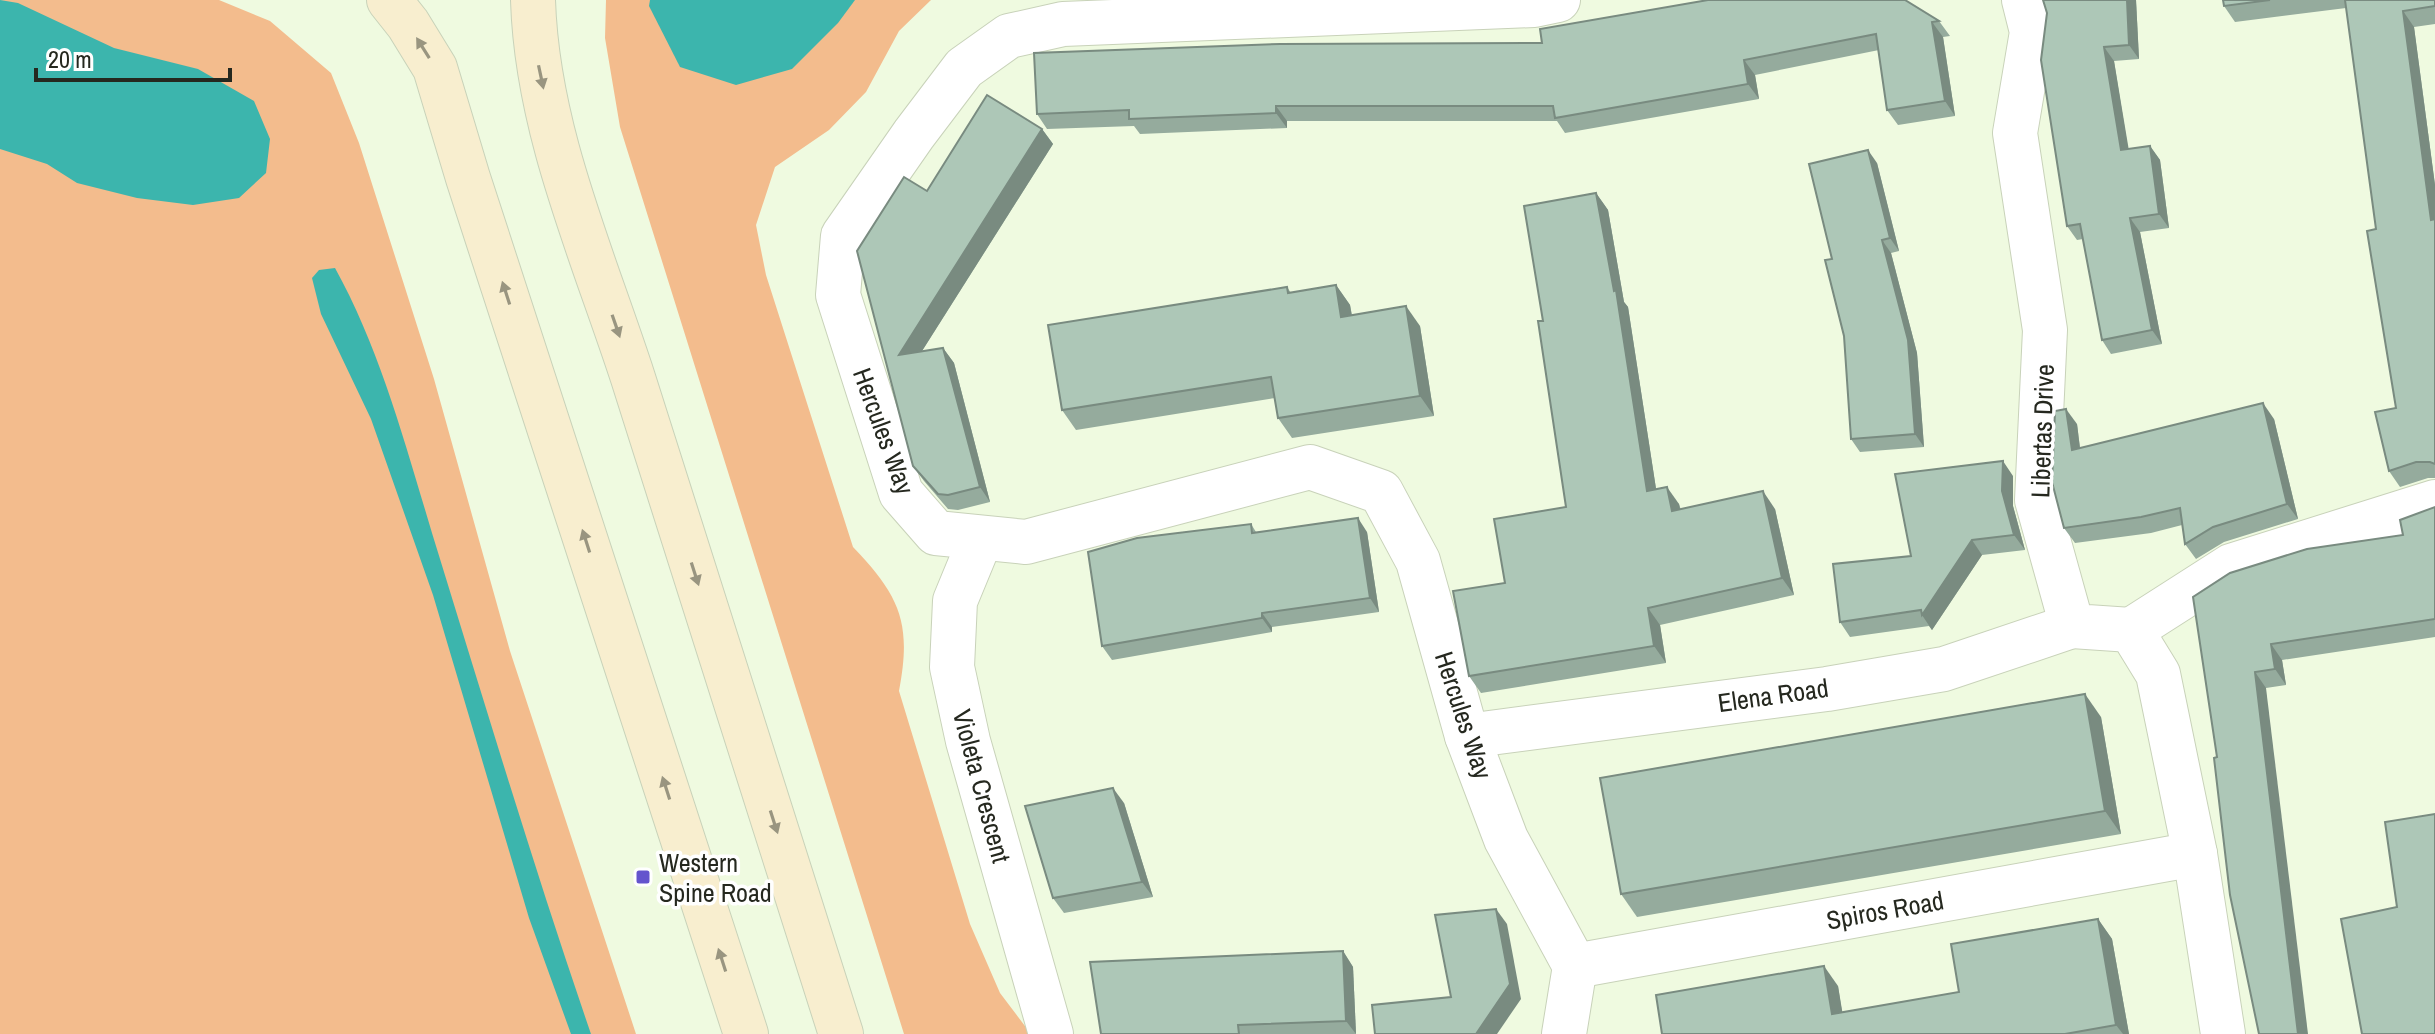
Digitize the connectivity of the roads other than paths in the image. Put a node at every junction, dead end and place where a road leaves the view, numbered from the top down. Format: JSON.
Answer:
{"nodes":[{"id":1,"x":389,"y":0,"type":"edge"},
{"id":2,"x":533,"y":0,"type":"edge"},
{"id":3,"x":1558,"y":0,"type":"edge"},
{"id":4,"x":2024,"y":0,"type":"edge"},
{"id":5,"x":2435,"y":502,"type":"edge"},
{"id":6,"x":981,"y":538,"type":"junction"},
{"id":7,"x":2072,"y":626,"type":"junction"},
{"id":8,"x":2131,"y":630,"type":"junction"},
{"id":9,"x":1467,"y":736,"type":"junction"},
{"id":10,"x":2195,"y":854,"type":"junction"},
{"id":11,"x":1575,"y":966,"type":"junction"},
{"id":12,"x":746,"y":1034,"type":"edge"},
{"id":13,"x":841,"y":1034,"type":"edge"},
{"id":14,"x":1051,"y":1034,"type":"edge"},
{"id":15,"x":1564,"y":1034,"type":"edge"},
{"id":16,"x":2223,"y":1034,"type":"edge"}],
"edges":[{"from":12,"to":1,"type":"street","one_way":true},
{"from":2,"to":13,"type":"street","one_way":true},
{"from":3,"to":6,"type":"street","name":"Hercules Way"},
{"from":4,"to":7,"type":"street","name":"Libertas Drive"},
{"from":5,"to":8,"type":"street"},
{"from":6,"to":9,"type":"street","name":"Hercules Way"},
{"from":6,"to":14,"type":"street","name":"Violeta Crescent"},
{"from":7,"to":8,"type":"street"},
{"from":7,"to":9,"type":"street","name":"Elena Road"},
{"from":8,"to":10,"type":"street"},
{"from":9,"to":11,"type":"street","name":"Hercules Way"},
{"from":10,"to":11,"type":"street","name":"Spiros Road"},
{"from":10,"to":16,"type":"street"},
{"from":11,"to":15,"type":"street"}]}
